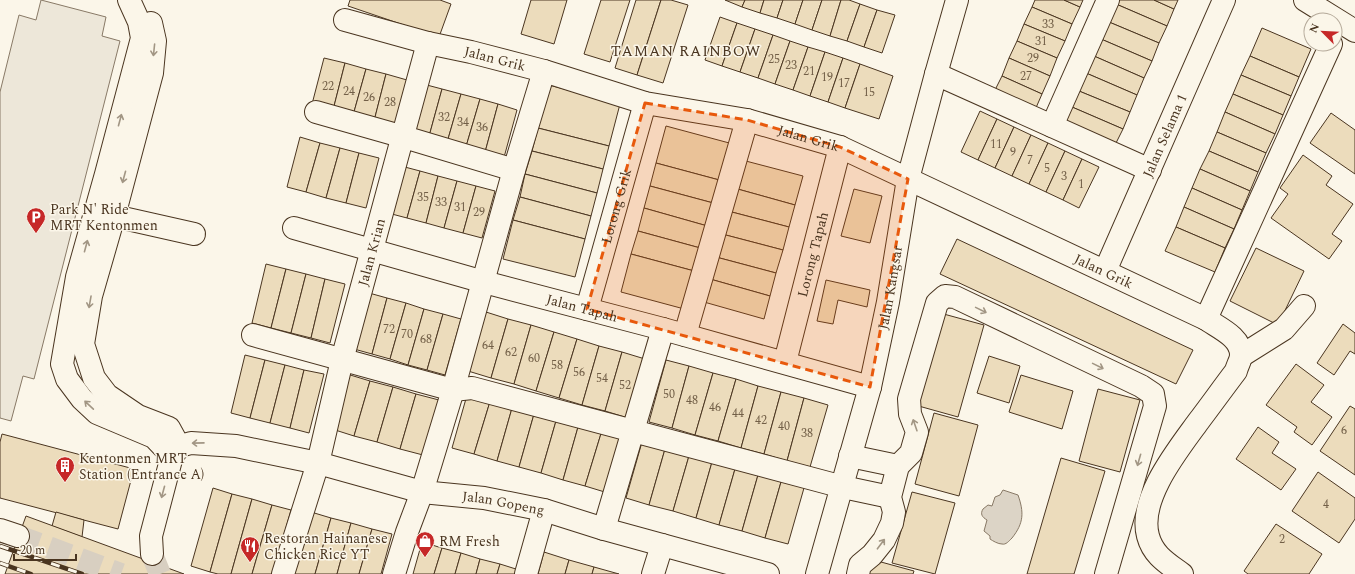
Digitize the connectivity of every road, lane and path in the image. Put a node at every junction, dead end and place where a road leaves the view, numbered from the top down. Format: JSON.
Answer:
{"nodes":[{"id":1,"x":129,"y":0,"type":"edge"},
{"id":2,"x":141,"y":0,"type":"edge"},
{"id":3,"x":957,"y":0,"type":"edge"},
{"id":4,"x":1108,"y":0,"type":"edge"},
{"id":5,"x":1224,"y":0,"type":"edge"},
{"id":6,"x":1305,"y":0,"type":"edge"},
{"id":7,"x":345,"y":20,"type":"dead end"},
{"id":8,"x":1344,"y":30,"type":"edge"},
{"id":9,"x":428,"y":43,"type":"junction"},
{"id":10,"x":1327,"y":52,"type":"edge"},
{"id":11,"x":544,"y":71,"type":"junction"},
{"id":12,"x":936,"y":74,"type":"junction"},
{"id":13,"x":645,"y":103,"type":"junction"},
{"id":14,"x":316,"y":112,"type":"dead end"},
{"id":15,"x":746,"y":120,"type":"junction"},
{"id":16,"x":1052,"y":126,"type":"junction"},
{"id":17,"x":404,"y":137,"type":"junction"},
{"id":18,"x":840,"y":147,"type":"junction"},
{"id":19,"x":514,"y":170,"type":"junction"},
{"id":20,"x":1150,"y":170,"type":"junction"},
{"id":21,"x":908,"y":179,"type":"junction"},
{"id":22,"x":114,"y":216,"type":"junction"},
{"id":23,"x":294,"y":228,"type":"dead end"},
{"id":24,"x":194,"y":234,"type":"dead end"},
{"id":25,"x":372,"y":250,"type":"junction"},
{"id":26,"x":1105,"y":271,"type":"junction"},
{"id":27,"x":484,"y":282,"type":"junction"},
{"id":28,"x":1304,"y":306,"type":"dead end"},
{"id":29,"x":587,"y":309,"type":"junction"},
{"id":30,"x":1206,"y":319,"type":"junction"},
{"id":31,"x":663,"y":329,"type":"junction"},
{"id":32,"x":253,"y":335,"type":"dead end"},
{"id":33,"x":685,"y":335,"type":"junction"},
{"id":34,"x":1239,"y":350,"type":"junction"},
{"id":35,"x":342,"y":360,"type":"junction"},
{"id":36,"x":785,"y":362,"type":"junction"},
{"id":37,"x":870,"y":387,"type":"junction"},
{"id":38,"x":453,"y":390,"type":"junction"},
{"id":39,"x":633,"y":431,"type":"junction"},
{"id":40,"x":172,"y":456,"type":"junction"},
{"id":41,"x":850,"y":456,"type":"junction"},
{"id":42,"x":318,"y":463,"type":"junction"},
{"id":43,"x":898,"y":466,"type":"junction"},
{"id":44,"x":843,"y":487,"type":"junction"},
{"id":45,"x":422,"y":492,"type":"junction"},
{"id":46,"x":890,"y":497,"type":"junction"},
{"id":47,"x":544,"y":510,"type":"junction"},
{"id":48,"x":604,"y":530,"type":"junction"},
{"id":49,"x":662,"y":546,"type":"junction"},
{"id":50,"x":152,"y":554,"type":"tunnel mouth"},
{"id":51,"x":283,"y":574,"type":"edge"},
{"id":52,"x":394,"y":574,"type":"edge"},
{"id":53,"x":526,"y":574,"type":"edge"},
{"id":54,"x":653,"y":574,"type":"edge"},
{"id":55,"x":768,"y":574,"type":"edge"},
{"id":56,"x":817,"y":574,"type":"edge"},
{"id":57,"x":858,"y":574,"type":"edge"},
{"id":58,"x":1106,"y":574,"type":"edge"},
{"id":59,"x":1182,"y":574,"type":"edge"}],
"edges":[{"from":40,"to":1,"type":"street","one_way":true},
{"from":2,"to":22,"type":"street","one_way":true},
{"from":3,"to":12,"type":"street","name":"Jalan Kangsar"},
{"from":4,"to":16,"type":"street"},
{"from":5,"to":20,"type":"street","name":"Jalan Selama 1"},
{"from":6,"to":8,"type":"street"},
{"from":7,"to":9,"type":"street","name":"Jalan Grik"},
{"from":9,"to":11,"type":"street","name":"Jalan Grik"},
{"from":9,"to":17,"type":"street","name":"Jalan Krian"},
{"from":10,"to":30,"type":"street"},
{"from":11,"to":13,"type":"street","name":"Jalan Grik"},
{"from":11,"to":19,"type":"street"},
{"from":12,"to":16,"type":"street"},
{"from":12,"to":21,"type":"street","name":"Jalan Kangsar"},
{"from":13,"to":15,"type":"street","name":"Jalan Grik"},
{"from":13,"to":29,"type":"street","name":"Lorong Grik"},
{"from":14,"to":17,"type":"street"},
{"from":15,"to":18,"type":"street","name":"Jalan Grik"},
{"from":15,"to":33,"type":"street"},
{"from":16,"to":20,"type":"street"},
{"from":17,"to":19,"type":"street"},
{"from":17,"to":25,"type":"street","name":"Jalan Krian"},
{"from":18,"to":21,"type":"street","name":"Jalan Grik"},
{"from":18,"to":36,"type":"street","name":"Lorong Tapah"},
{"from":19,"to":27,"type":"street"},
{"from":20,"to":26,"type":"street","name":"Jalan Selama 1"},
{"from":21,"to":26,"type":"street","name":"Jalan Grik"},
{"from":21,"to":37,"type":"street","name":"Jalan Kangsar"},
{"from":22,"to":24,"type":"street"},
{"from":22,"to":40,"type":"street","one_way":true},
{"from":23,"to":25,"type":"street","name":"Jalan Tapah"},
{"from":25,"to":27,"type":"street","name":"Jalan Tapah"},
{"from":25,"to":35,"type":"street","name":"Jalan Krian"},
{"from":26,"to":30,"type":"street","name":"Jalan Grik"},
{"from":27,"to":29,"type":"street","name":"Jalan Tapah"},
{"from":27,"to":38,"type":"street"},
{"from":28,"to":34,"type":"street"},
{"from":29,"to":31,"type":"street","name":"Jalan Tapah"},
{"from":30,"to":34,"type":"street","name":"Jalan Grik"},
{"from":31,"to":33,"type":"street","name":"Jalan Tapah"},
{"from":31,"to":39,"type":"street"},
{"from":32,"to":35,"type":"street"},
{"from":33,"to":36,"type":"street","name":"Jalan Tapah"},
{"from":34,"to":59,"type":"street"},
{"from":35,"to":38,"type":"street"},
{"from":35,"to":42,"type":"street","name":"Jalan Krian"},
{"from":36,"to":37,"type":"street","name":"Jalan Tapah"},
{"from":37,"to":41,"type":"street","name":"Jalan Kangsar"},
{"from":38,"to":39,"type":"street"},
{"from":38,"to":45,"type":"street"},
{"from":39,"to":44,"type":"street"},
{"from":39,"to":48,"type":"street"},
{"from":42,"to":40,"type":"street","name":"Jalan Gopeng","one_way":true},
{"from":40,"to":50,"type":"street","one_way":true},
{"from":41,"to":43,"type":"street"},
{"from":41,"to":44,"type":"street","name":"Jalan Kangsar"},
{"from":42,"to":45,"type":"street","name":"Jalan Gopeng"},
{"from":42,"to":51,"type":"street","name":"Jalan Krian"},
{"from":43,"to":46,"type":"street"},
{"from":43,"to":58,"type":"street","one_way":true},
{"from":44,"to":46,"type":"street"},
{"from":44,"to":56,"type":"street","name":"Jalan Kangsar"},
{"from":45,"to":47,"type":"street","name":"Jalan Gopeng"},
{"from":45,"to":52,"type":"street"},
{"from":57,"to":46,"type":"street","one_way":true},
{"from":47,"to":48,"type":"street","name":"Jalan Gopeng"},
{"from":47,"to":53,"type":"street"},
{"from":48,"to":49,"type":"street","name":"Jalan Gopeng"},
{"from":49,"to":54,"type":"street"},
{"from":49,"to":55,"type":"street","name":"Jalan Gopeng"}]}
